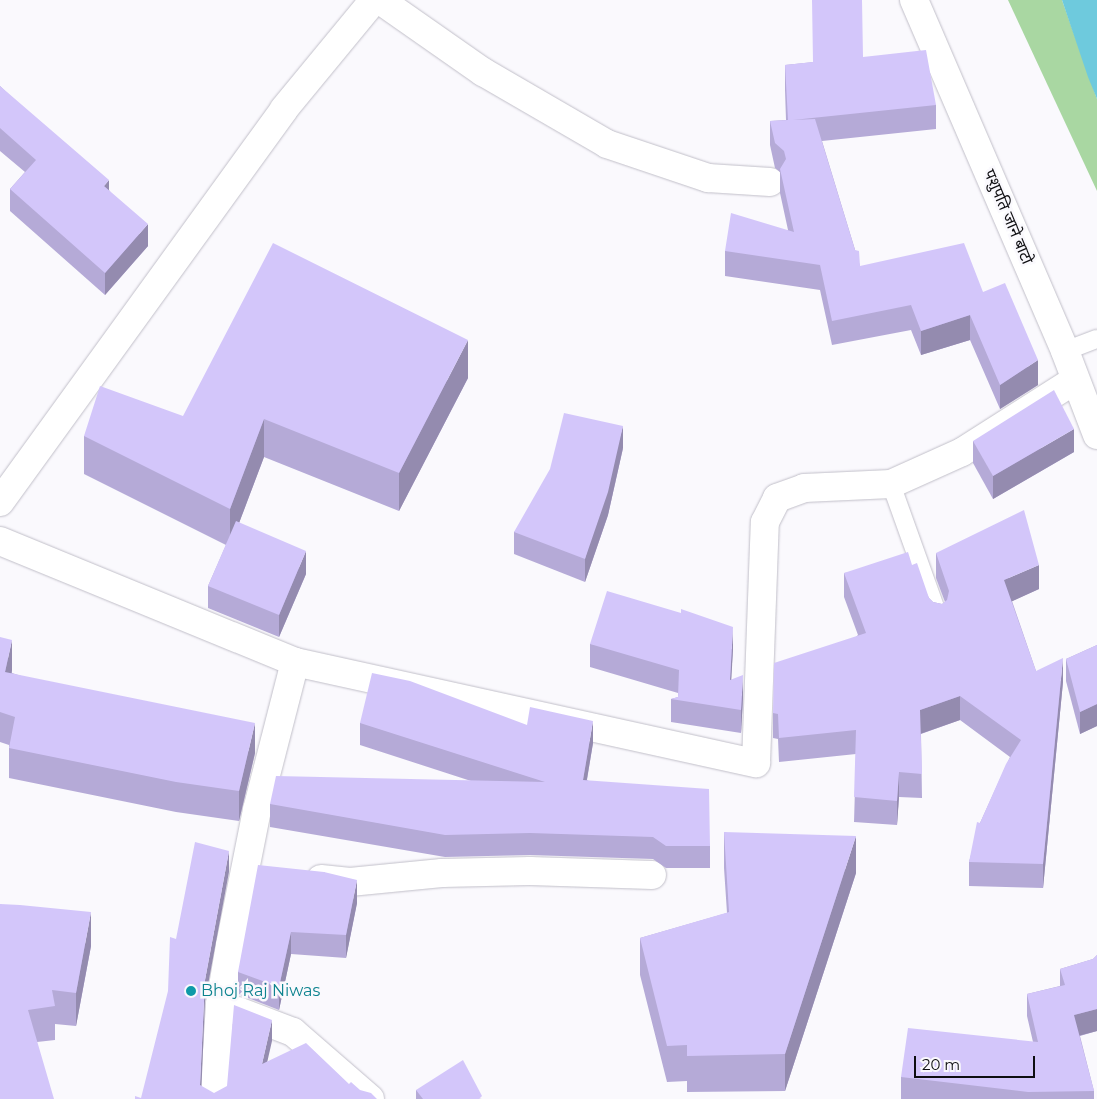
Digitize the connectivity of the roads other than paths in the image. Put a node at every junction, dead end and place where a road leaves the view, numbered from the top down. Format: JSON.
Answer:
{"nodes":[{"id":1,"x":374,"y":0,"type":"edge"},
{"id":2,"x":380,"y":0,"type":"edge"},
{"id":3,"x":914,"y":0,"type":"edge"},
{"id":4,"x":770,"y":182,"type":"dead end"},
{"id":5,"x":1097,"y":339,"type":"edge"},
{"id":6,"x":1065,"y":351,"type":"junction"},
{"id":7,"x":1075,"y":380,"type":"junction"},
{"id":8,"x":1097,"y":435,"type":"edge"},
{"id":9,"x":891,"y":484,"type":"junction"},
{"id":10,"x":0,"y":502,"type":"edge"},
{"id":11,"x":0,"y":541,"type":"edge"},
{"id":12,"x":940,"y":618,"type":"edge"},
{"id":13,"x":295,"y":662,"type":"junction"},
{"id":14,"x":245,"y":870,"type":"junction"},
{"id":15,"x":652,"y":875,"type":"dead end"},
{"id":16,"x":220,"y":1004,"type":"junction"},
{"id":17,"x":214,"y":1099,"type":"edge"},
{"id":18,"x":370,"y":1099,"type":"edge"}],
"edges":[{"from":1,"to":10,"type":"street"},
{"from":2,"to":4,"type":"street"},
{"from":3,"to":6,"type":"street","name":"पशुपति जाने बाटो"},
{"from":5,"to":6,"type":"lane"},
{"from":6,"to":7,"type":"street","name":"पशुपति जाने बाटो"},
{"from":7,"to":8,"type":"street","name":"पशुपति जाने बाटो"},
{"from":7,"to":9,"type":"street"},
{"from":9,"to":12,"type":"lane"},
{"from":9,"to":13,"type":"street"},
{"from":11,"to":13,"type":"street"},
{"from":13,"to":14,"type":"street"},
{"from":14,"to":15,"type":"street"},
{"from":14,"to":16,"type":"street"},
{"from":16,"to":17,"type":"street"},
{"from":16,"to":18,"type":"street"}]}
